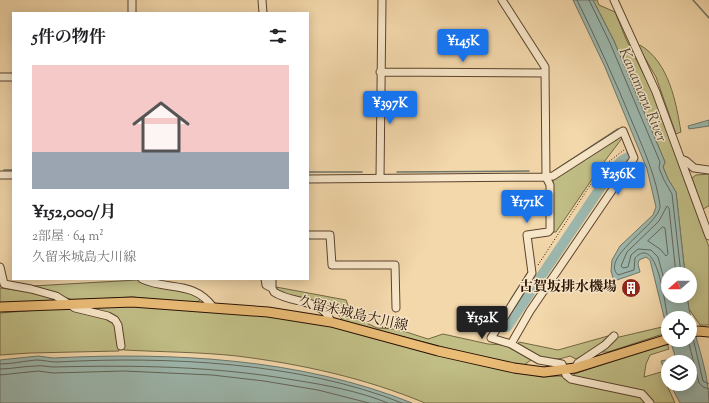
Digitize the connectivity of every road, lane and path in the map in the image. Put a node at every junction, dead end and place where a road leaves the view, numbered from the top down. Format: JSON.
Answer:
{"nodes":[{"id":1,"x":132,"y":0,"type":"edge"},
{"id":2,"x":262,"y":0,"type":"edge"},
{"id":3,"x":382,"y":0,"type":"edge"},
{"id":4,"x":502,"y":0,"type":"edge"},
{"id":5,"x":614,"y":0,"type":"edge"},
{"id":6,"x":132,"y":12,"type":"edge"},
{"id":7,"x":263,"y":12,"type":"edge"},
{"id":8,"x":380,"y":72,"type":"junction"},
{"id":9,"x":545,"y":73,"type":"junction"},
{"id":10,"x":0,"y":77,"type":"edge"},
{"id":11,"x":12,"y":77,"type":"edge"},
{"id":12,"x":630,"y":147,"type":"junction"},
{"id":13,"x":681,"y":159,"type":"junction"},
{"id":14,"x":709,"y":170,"type":"edge"},
{"id":15,"x":0,"y":175,"type":"edge"},
{"id":16,"x":12,"y":175,"type":"edge"},
{"id":17,"x":546,"y":177,"type":"junction"},
{"id":18,"x":380,"y":178,"type":"junction"},
{"id":19,"x":309,"y":179,"type":"edge"},
{"id":20,"x":309,"y":235,"type":"edge"},
{"id":21,"x":709,"y":236,"type":"edge"},
{"id":22,"x":0,"y":267,"type":"edge"},
{"id":23,"x":532,"y":273,"type":"junction"},
{"id":24,"x":147,"y":280,"type":"edge"},
{"id":25,"x":265,"y":280,"type":"edge"},
{"id":26,"x":272,"y":280,"type":"edge"},
{"id":27,"x":2,"y":285,"type":"edge"},
{"id":28,"x":272,"y":288,"type":"junction"},
{"id":29,"x":65,"y":304,"type":"junction"},
{"id":30,"x":0,"y":307,"type":"edge"},
{"id":31,"x":213,"y":308,"type":"junction"},
{"id":32,"x":396,"y":308,"type":"joint"},
{"id":33,"x":331,"y":322,"type":"junction"},
{"id":34,"x":377,"y":327,"type":"dead end"},
{"id":35,"x":697,"y":332,"type":"edge"},
{"id":36,"x":709,"y":332,"type":"edge"},
{"id":37,"x":614,"y":336,"type":"dead end"},
{"id":38,"x":661,"y":341,"type":"edge"},
{"id":39,"x":511,"y":344,"type":"junction"},
{"id":40,"x":121,"y":346,"type":"dead end"},
{"id":41,"x":575,"y":368,"type":"junction"},
{"id":42,"x":564,"y":375,"type":"junction"},
{"id":43,"x":650,"y":403,"type":"edge"}],
"edges":[{"from":1,"to":6,"type":"street"},
{"from":2,"to":7,"type":"street"},
{"from":3,"to":8,"type":"street"},
{"from":4,"to":9,"type":"street"},
{"from":5,"to":13,"type":"street"},
{"from":8,"to":9,"type":"street"},
{"from":8,"to":18,"type":"street"},
{"from":9,"to":17,"type":"street"},
{"from":10,"to":11,"type":"street"},
{"from":12,"to":17,"type":"street"},
{"from":12,"to":23,"type":"path"},
{"from":12,"to":39,"type":"street"},
{"from":13,"to":14,"type":"street"},
{"from":13,"to":21,"type":"street"},
{"from":15,"to":16,"type":"street"},
{"from":17,"to":18,"type":"street"},
{"from":17,"to":23,"type":"street"},
{"from":18,"to":19,"type":"street"},
{"from":20,"to":32,"type":"street"},
{"from":22,"to":27,"type":"street"},
{"from":23,"to":39,"type":"street"},
{"from":24,"to":31,"type":"street"},
{"from":25,"to":28,"type":"street"},
{"from":26,"to":28,"type":"street"},
{"from":27,"to":29,"type":"street"},
{"from":28,"to":33,"type":"street"},
{"from":29,"to":30,"type":"main road","name":"久留米城島大川線"},
{"from":29,"to":31,"type":"main road","name":"久留米城島大川線"},
{"from":29,"to":40,"type":"street"},
{"from":31,"to":33,"type":"main road","name":"久留米城島大川線"},
{"from":32,"to":34,"type":"path"},
{"from":33,"to":42,"type":"main road","name":"久留米城島大川線"},
{"from":35,"to":36,"type":"main road"},
{"from":37,"to":41,"type":"street"},
{"from":38,"to":41,"type":"main road","name":"久留米城島大川線"},
{"from":39,"to":42,"type":"street"},
{"from":41,"to":42,"type":"main road","name":"久留米城島大川線"},
{"from":42,"to":43,"type":"street"}]}
